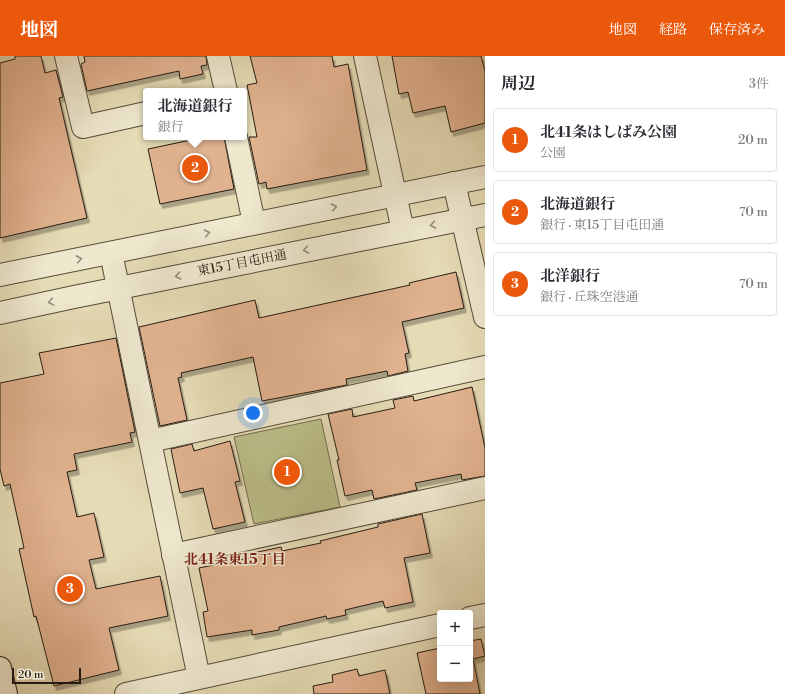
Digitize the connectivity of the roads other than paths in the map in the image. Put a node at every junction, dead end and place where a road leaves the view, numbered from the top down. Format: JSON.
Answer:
{"nodes":[{"id":1,"x":66,"y":56,"type":"edge"},
{"id":2,"x":218,"y":56,"type":"edge"},
{"id":3,"x":366,"y":56,"type":"edge"},
{"id":4,"x":225,"y":88,"type":"edge"},
{"id":5,"x":143,"y":113,"type":"edge"},
{"id":6,"x":237,"y":140,"type":"edge"},
{"id":7,"x":485,"y":177,"type":"edge"},
{"id":8,"x":454,"y":183,"type":"junction"},
{"id":9,"x":395,"y":195,"type":"junction"},
{"id":10,"x":485,"y":215,"type":"edge"},
{"id":11,"x":462,"y":219,"type":"junction"},
{"id":12,"x":254,"y":224,"type":"junction"},
{"id":13,"x":403,"y":231,"type":"junction"},
{"id":14,"x":111,"y":253,"type":"junction"},
{"id":15,"x":0,"y":275,"type":"edge"},
{"id":16,"x":118,"y":288,"type":"junction"},
{"id":17,"x":0,"y":313,"type":"edge"},
{"id":18,"x":485,"y":317,"type":"edge"},
{"id":19,"x":485,"y":367,"type":"edge"},
{"id":20,"x":150,"y":441,"type":"junction"},
{"id":21,"x":485,"y":488,"type":"edge"},
{"id":22,"x":174,"y":555,"type":"junction"},
{"id":23,"x":485,"y":615,"type":"edge"},
{"id":24,"x":473,"y":617,"type":"edge"},
{"id":25,"x":437,"y":626,"type":"edge"},
{"id":26,"x":0,"y":668,"type":"edge"},
{"id":27,"x":199,"y":678,"type":"junction"},
{"id":28,"x":6,"y":694,"type":"edge"},
{"id":29,"x":126,"y":694,"type":"edge"}],
"edges":[{"from":1,"to":5,"type":"street"},
{"from":2,"to":4,"type":"street"},
{"from":3,"to":9,"type":"street"},
{"from":6,"to":12,"type":"street"},
{"from":7,"to":8,"type":"street"},
{"from":8,"to":9,"type":"street"},
{"from":8,"to":11,"type":"street"},
{"from":12,"to":9,"type":"street","one_way":true},
{"from":9,"to":13,"type":"street"},
{"from":10,"to":11,"type":"street","name":"東15丁目屯田通"},
{"from":11,"to":13,"type":"street","name":"東15丁目屯田通","one_way":true},
{"from":11,"to":18,"type":"street"},
{"from":14,"to":12,"type":"street","one_way":true},
{"from":13,"to":16,"type":"street","name":"東15丁目屯田通","one_way":true},
{"from":15,"to":14,"type":"street","one_way":true},
{"from":14,"to":16,"type":"street"},
{"from":16,"to":17,"type":"street","name":"東15丁目屯田通","one_way":true},
{"from":16,"to":20,"type":"street"},
{"from":19,"to":20,"type":"street"},
{"from":20,"to":22,"type":"street"},
{"from":21,"to":22,"type":"street"},
{"from":22,"to":27,"type":"street"},
{"from":23,"to":24,"type":"street"},
{"from":25,"to":27,"type":"street"},
{"from":26,"to":28,"type":"street"},
{"from":27,"to":29,"type":"street"}]}
